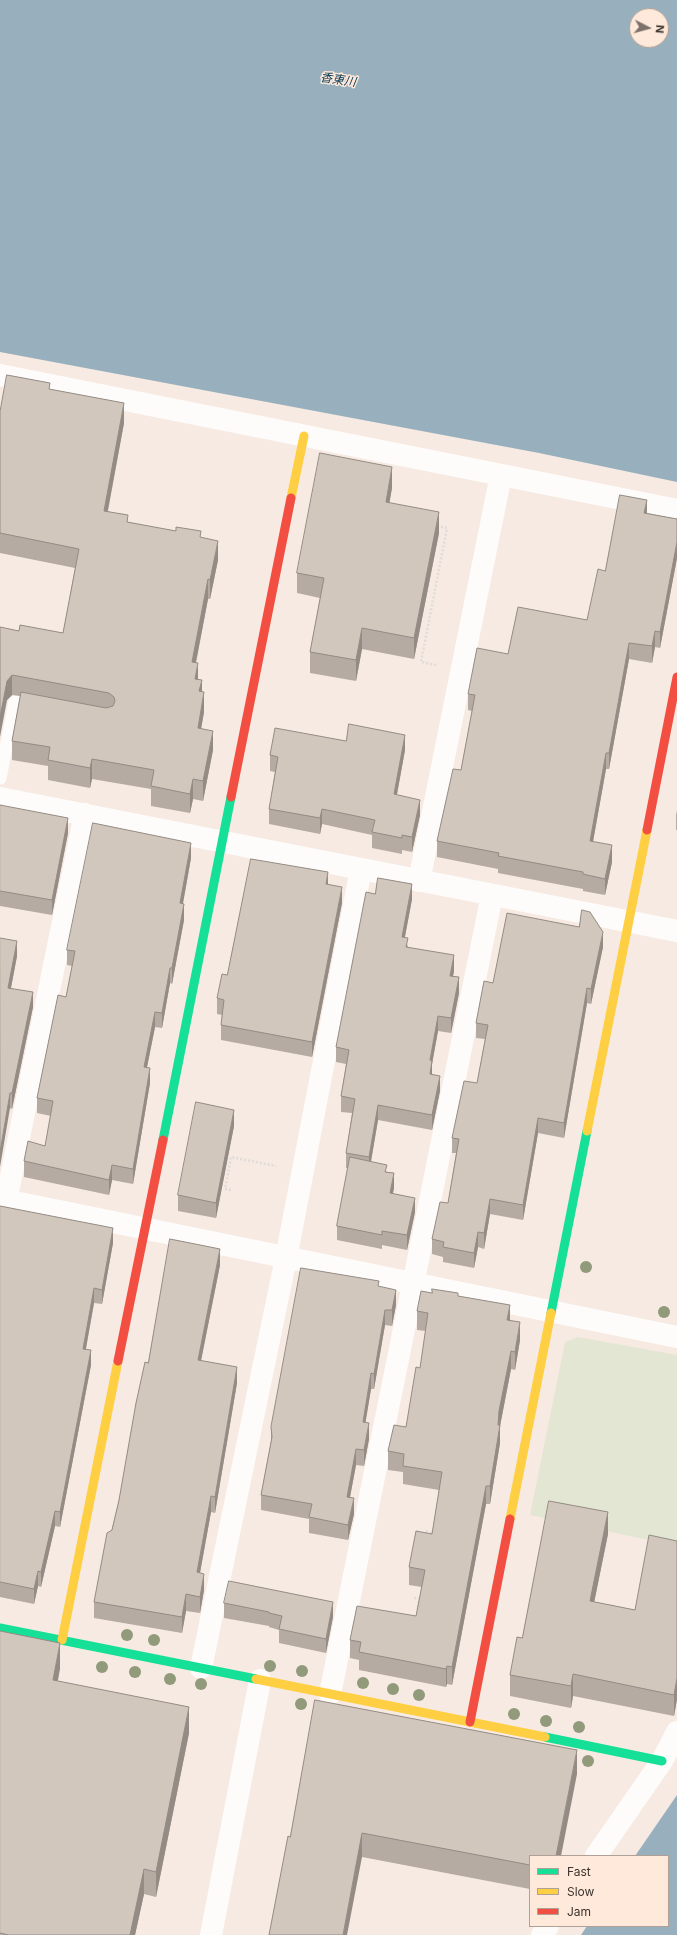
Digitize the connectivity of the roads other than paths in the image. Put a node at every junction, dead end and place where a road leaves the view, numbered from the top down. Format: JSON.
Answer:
{"nodes":[{"id":1,"x":0,"y":375,"type":"edge"},
{"id":2,"x":304,"y":436,"type":"junction"},
{"id":3,"x":501,"y":475,"type":"junction"},
{"id":4,"x":677,"y":510,"type":"edge"},
{"id":5,"x":677,"y":676,"type":"edge"},
{"id":6,"x":53,"y":710,"type":"edge"},
{"id":7,"x":0,"y":778,"type":"edge"},
{"id":8,"x":0,"y":798,"type":"edge"},
{"id":9,"x":85,"y":814,"type":"junction"},
{"id":10,"x":223,"y":842,"type":"junction"},
{"id":11,"x":361,"y":869,"type":"junction"},
{"id":12,"x":419,"y":881,"type":"junction"},
{"id":13,"x":492,"y":895,"type":"junction"},
{"id":14,"x":629,"y":921,"type":"junction"},
{"id":15,"x":677,"y":931,"type":"edge"},
{"id":16,"x":3,"y":1200,"type":"edge"},
{"id":17,"x":145,"y":1229,"type":"junction"},
{"id":18,"x":286,"y":1258,"type":"junction"},
{"id":19,"x":412,"y":1283,"type":"junction"},
{"id":20,"x":551,"y":1311,"type":"junction"},
{"id":21,"x":677,"y":1337,"type":"edge"},
{"id":22,"x":0,"y":1628,"type":"edge"},
{"id":23,"x":62,"y":1640,"type":"junction"},
{"id":24,"x":201,"y":1668,"type":"junction"},
{"id":25,"x":260,"y":1680,"type":"junction"},
{"id":26,"x":330,"y":1694,"type":"junction"},
{"id":27,"x":470,"y":1722,"type":"junction"},
{"id":28,"x":677,"y":1732,"type":"edge"},
{"id":29,"x":662,"y":1761,"type":"junction"},
{"id":30,"x":597,"y":1855,"type":"edge"},
{"id":31,"x":211,"y":1935,"type":"edge"}],
"edges":[{"from":1,"to":2,"type":"street"},
{"from":2,"to":3,"type":"street"},
{"from":2,"to":10,"type":"street"},
{"from":3,"to":4,"type":"street"},
{"from":3,"to":12,"type":"street"},
{"from":5,"to":14,"type":"street"},
{"from":6,"to":7,"type":"lane"},
{"from":8,"to":9,"type":"street"},
{"from":9,"to":10,"type":"street"},
{"from":9,"to":16,"type":"street"},
{"from":10,"to":11,"type":"street"},
{"from":10,"to":17,"type":"street"},
{"from":11,"to":12,"type":"street"},
{"from":11,"to":18,"type":"street"},
{"from":12,"to":13,"type":"street"},
{"from":13,"to":14,"type":"street"},
{"from":13,"to":19,"type":"street"},
{"from":14,"to":15,"type":"street"},
{"from":14,"to":20,"type":"street"},
{"from":16,"to":17,"type":"street"},
{"from":17,"to":18,"type":"street"},
{"from":17,"to":23,"type":"street"},
{"from":18,"to":19,"type":"street"},
{"from":18,"to":24,"type":"street"},
{"from":19,"to":20,"type":"street"},
{"from":19,"to":26,"type":"street"},
{"from":20,"to":21,"type":"street"},
{"from":20,"to":27,"type":"street"},
{"from":22,"to":23,"type":"street"},
{"from":23,"to":24,"type":"street"},
{"from":24,"to":25,"type":"street"},
{"from":25,"to":26,"type":"street"},
{"from":25,"to":31,"type":"street"},
{"from":26,"to":27,"type":"street"},
{"from":27,"to":29,"type":"street"},
{"from":28,"to":29,"type":"street"},
{"from":29,"to":30,"type":"street"}]}
